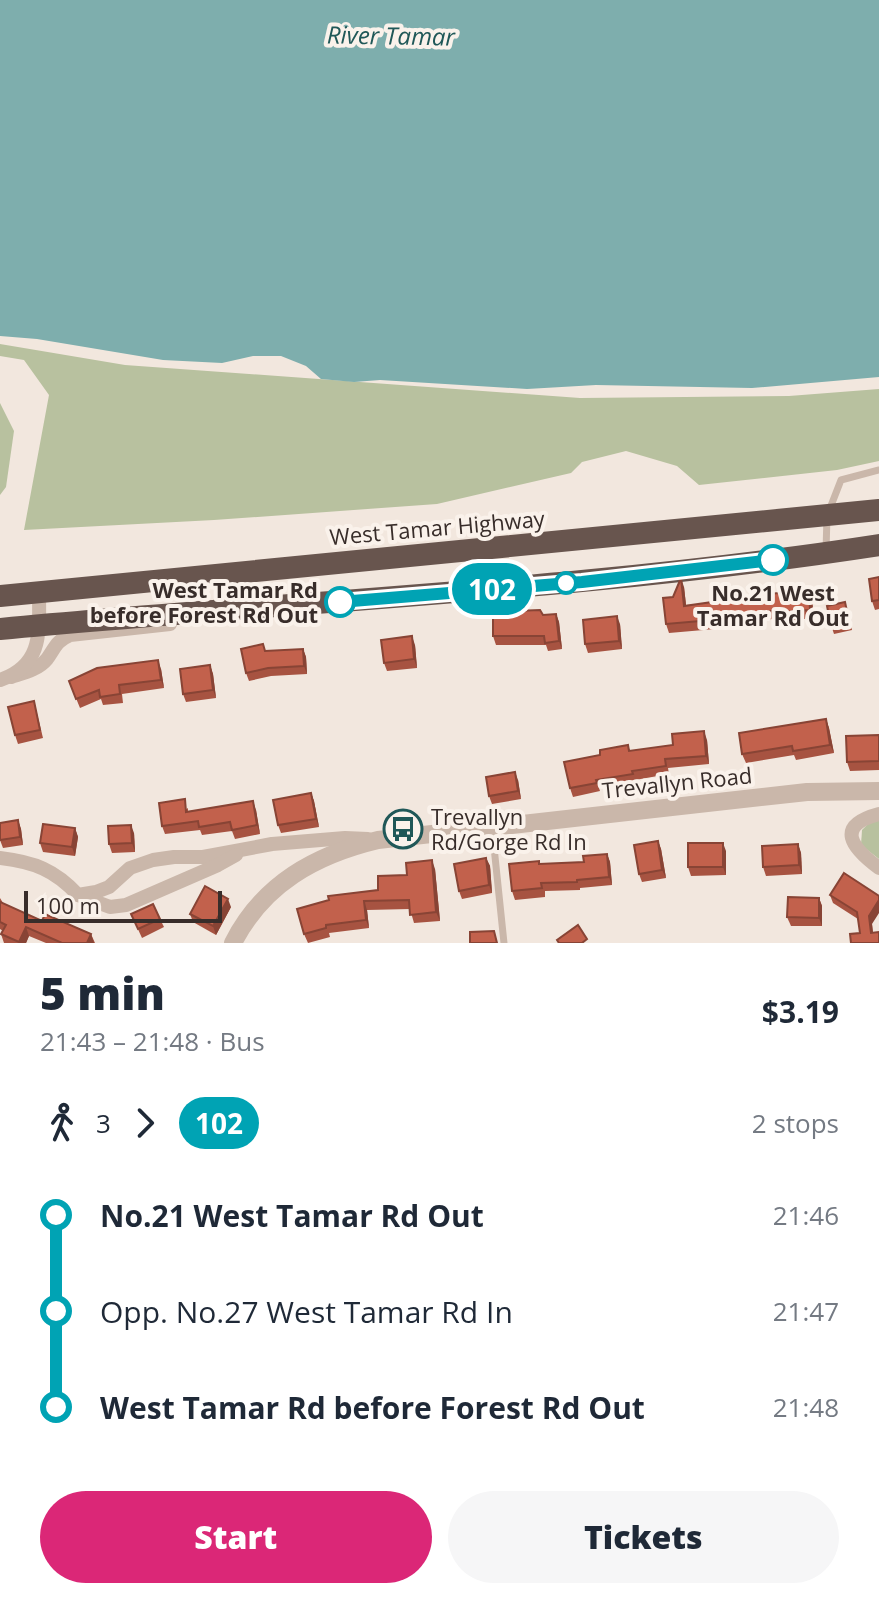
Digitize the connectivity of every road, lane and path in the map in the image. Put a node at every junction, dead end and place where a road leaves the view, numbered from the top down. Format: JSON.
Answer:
{"nodes":[{"id":1,"x":879,"y":470,"type":"edge"},
{"id":2,"x":879,"y":510,"type":"edge"},
{"id":3,"x":827,"y":516,"type":"junction"},
{"id":4,"x":879,"y":545,"type":"edge"},
{"id":5,"x":826,"y":553,"type":"junction"},
{"id":6,"x":39,"y":591,"type":"junction"},
{"id":7,"x":0,"y":596,"type":"edge"},
{"id":8,"x":192,"y":613,"type":"junction"},
{"id":9,"x":39,"y":626,"type":"junction"},
{"id":10,"x":0,"y":629,"type":"edge"},
{"id":11,"x":5,"y":679,"type":"edge"},
{"id":12,"x":879,"y":791,"type":"edge"},
{"id":13,"x":879,"y":814,"type":"edge"},
{"id":14,"x":378,"y":840,"type":"junction"},
{"id":15,"x":494,"y":847,"type":"dead end"},
{"id":16,"x":243,"y":850,"type":"junction"},
{"id":17,"x":0,"y":858,"type":"edge"},
{"id":18,"x":879,"y":868,"type":"edge"},
{"id":19,"x":78,"y":895,"type":"junction"},
{"id":20,"x":233,"y":943,"type":"edge"},
{"id":21,"x":504,"y":943,"type":"edge"}],
"edges":[{"from":1,"to":3,"type":"lane"},
{"from":2,"to":3,"type":"highway","name":"West Tamar Highway"},
{"from":3,"to":5,"type":"lane"},
{"from":3,"to":6,"type":"highway","name":"West Tamar Highway"},
{"from":4,"to":5,"type":"highway"},
{"from":5,"to":8,"type":"highway"},
{"from":6,"to":7,"type":"highway","name":"West Tamar Highway"},
{"from":6,"to":9,"type":"street"},
{"from":8,"to":9,"type":"highway"},
{"from":8,"to":11,"type":"street"},
{"from":9,"to":10,"type":"highway"},
{"from":9,"to":11,"type":"street"},
{"from":12,"to":14,"type":"street","name":"Trevallyn Road"},
{"from":13,"to":18,"type":"street"},
{"from":14,"to":16,"type":"street","name":"Trevallyn Road"},
{"from":14,"to":20,"type":"street"},
{"from":15,"to":21,"type":"lane"},
{"from":16,"to":19,"type":"street","name":"Trevallyn Road"},
{"from":16,"to":19,"type":"street","name":"Trevallyn Road"},
{"from":17,"to":19,"type":"street","name":"Trevallyn Road"}]}
